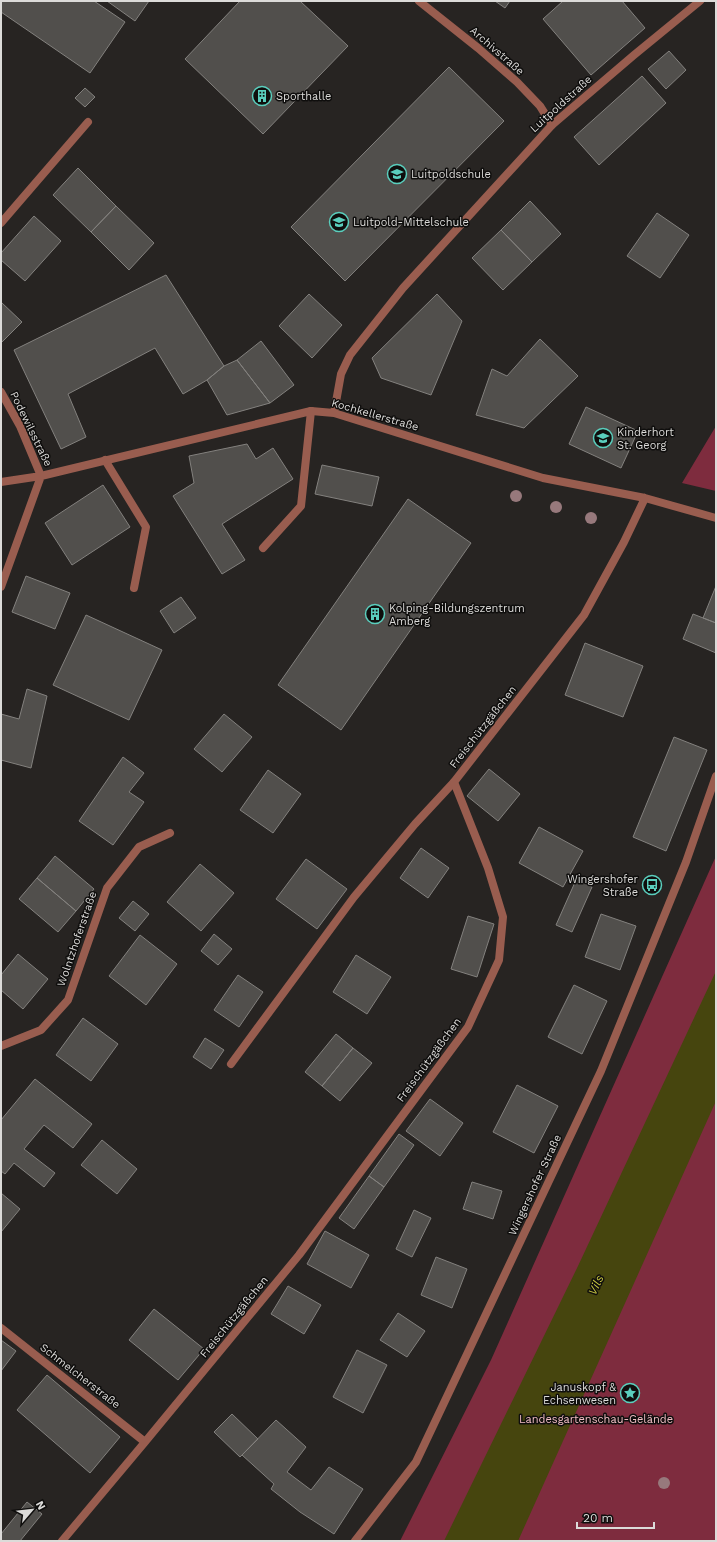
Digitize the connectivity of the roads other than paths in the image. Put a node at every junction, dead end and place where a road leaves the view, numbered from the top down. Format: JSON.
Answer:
{"nodes":[{"id":1,"x":419,"y":1,"type":"edge"},
{"id":2,"x":700,"y":1,"type":"edge"},
{"id":3,"x":88,"y":122,"type":"dead end"},
{"id":4,"x":552,"y":125,"type":"junction"},
{"id":5,"x":1,"y":223,"type":"edge"},
{"id":6,"x":1,"y":392,"type":"edge"},
{"id":7,"x":311,"y":411,"type":"junction"},
{"id":8,"x":334,"y":413,"type":"junction"},
{"id":9,"x":105,"y":460,"type":"junction"},
{"id":10,"x":41,"y":476,"type":"junction"},
{"id":11,"x":1,"y":482,"type":"edge"},
{"id":12,"x":645,"y":498,"type":"junction"},
{"id":13,"x":716,"y":518,"type":"edge"},
{"id":14,"x":263,"y":548,"type":"dead end"},
{"id":15,"x":1,"y":588,"type":"edge"},
{"id":16,"x":134,"y":588,"type":"dead end"},
{"id":17,"x":716,"y":776,"type":"edge"},
{"id":18,"x":454,"y":782,"type":"junction"},
{"id":19,"x":170,"y":833,"type":"dead end"},
{"id":20,"x":1,"y":1046,"type":"edge"},
{"id":21,"x":231,"y":1064,"type":"dead end"},
{"id":22,"x":1,"y":1328,"type":"edge"},
{"id":23,"x":146,"y":1442,"type":"junction"},
{"id":24,"x":62,"y":1541,"type":"edge"},
{"id":25,"x":355,"y":1541,"type":"edge"}],
"edges":[{"from":1,"to":4,"type":"street","name":"Archivstraße"},
{"from":2,"to":4,"type":"street","name":"Luitpoldstraße"},
{"from":3,"to":5,"type":"street"},
{"from":4,"to":8,"type":"street","name":"Luitpoldstraße"},
{"from":6,"to":10,"type":"street","name":"Podewilsstraße"},
{"from":7,"to":8,"type":"street","name":"Kochkellerstraße"},
{"from":7,"to":9,"type":"street","name":"Kochkellerstraße"},
{"from":7,"to":14,"type":"street"},
{"from":8,"to":12,"type":"street","name":"Kochkellerstraße"},
{"from":9,"to":10,"type":"street","name":"Kochkellerstraße"},
{"from":9,"to":16,"type":"street"},
{"from":10,"to":11,"type":"street","name":"Kochkellerstraße"},
{"from":10,"to":15,"type":"street"},
{"from":12,"to":13,"type":"street","name":"Kochkellerstraße"},
{"from":12,"to":18,"type":"street","name":"Freischützgäßchen"},
{"from":17,"to":25,"type":"street","name":"Wingershofer Straße"},
{"from":18,"to":21,"type":"street"},
{"from":18,"to":23,"type":"street","name":"Freischützgäßchen"},
{"from":19,"to":20,"type":"street","name":"Wolntzhoferstraße"},
{"from":22,"to":23,"type":"street","name":"Schmelcherstraße"},
{"from":23,"to":24,"type":"street","name":"Freischützgäßchen"}]}
